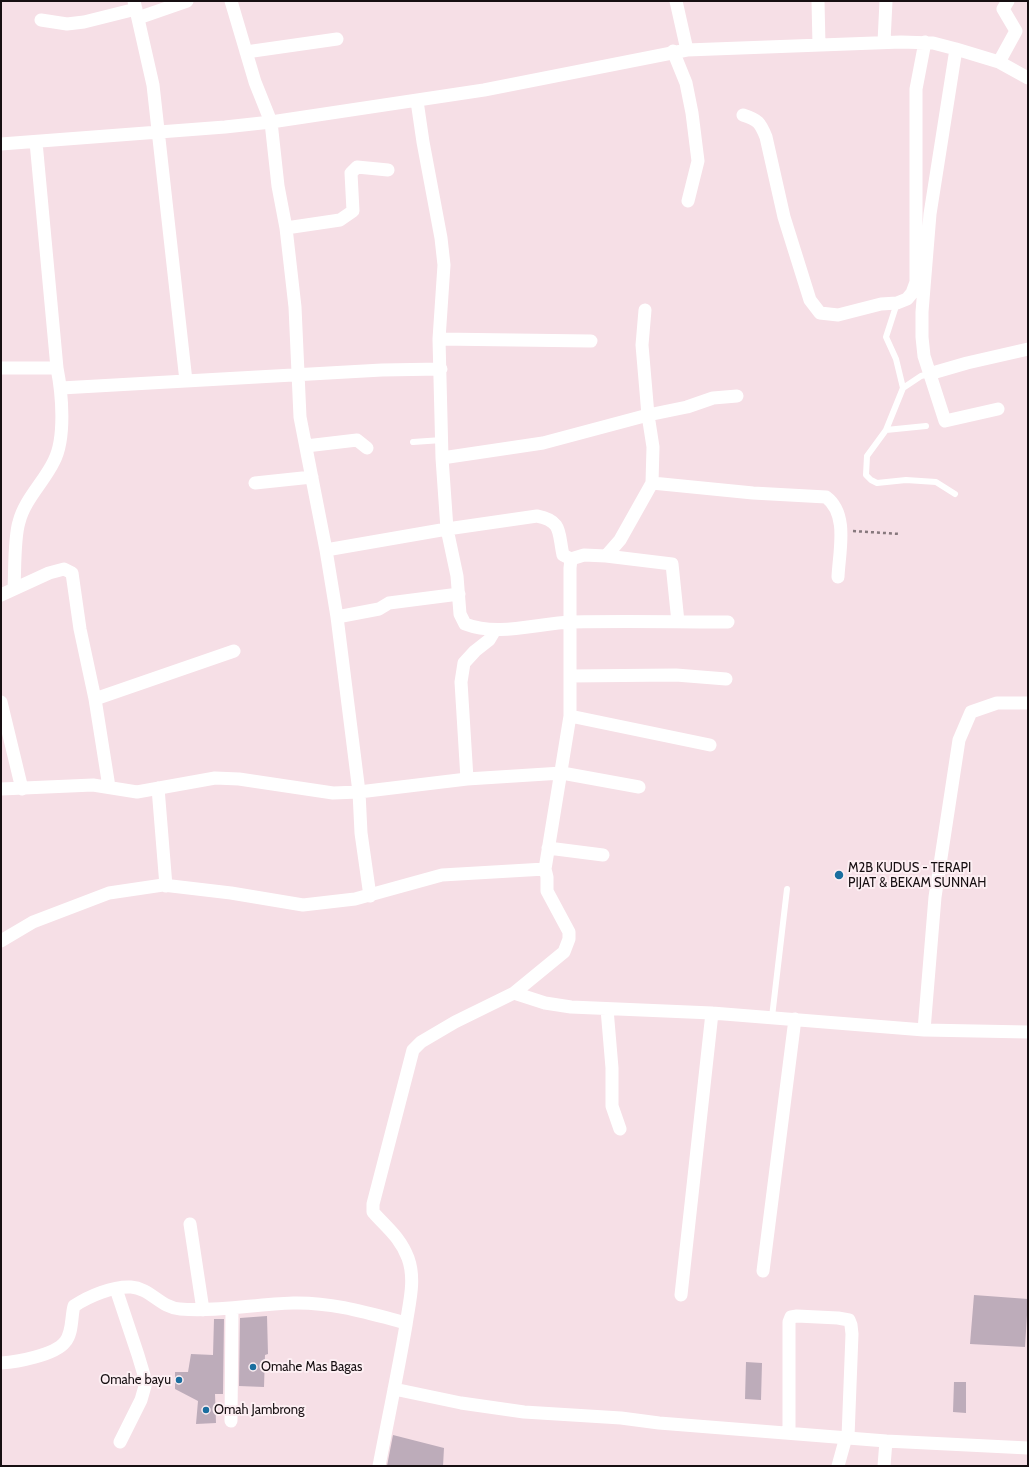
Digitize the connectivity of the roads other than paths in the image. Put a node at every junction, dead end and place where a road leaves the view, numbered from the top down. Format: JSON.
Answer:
{"nodes":[{"id":1,"x":187,"y":1,"type":"edge"},
{"id":2,"x":231,"y":1,"type":"edge"},
{"id":3,"x":676,"y":1,"type":"edge"},
{"id":4,"x":818,"y":1,"type":"edge"},
{"id":5,"x":886,"y":1,"type":"edge"},
{"id":6,"x":1008,"y":1,"type":"edge"},
{"id":7,"x":136,"y":9,"type":"edge"},
{"id":8,"x":41,"y":20,"type":"dead end"},
{"id":9,"x":337,"y":39,"type":"dead end"},
{"id":10,"x":884,"y":42,"type":"junction"},
{"id":11,"x":925,"y":42,"type":"junction"},
{"id":12,"x":820,"y":45,"type":"junction"},
{"id":13,"x":956,"y":49,"type":"junction"},
{"id":14,"x":687,"y":50,"type":"junction"},
{"id":15,"x":673,"y":51,"type":"junction"},
{"id":16,"x":246,"y":52,"type":"junction"},
{"id":17,"x":999,"y":62,"type":"junction"},
{"id":18,"x":1028,"y":78,"type":"edge"},
{"id":19,"x":417,"y":101,"type":"junction"},
{"id":20,"x":742,"y":115,"type":"dead end"},
{"id":21,"x":271,"y":122,"type":"junction"},
{"id":22,"x":158,"y":132,"type":"junction"},
{"id":23,"x":36,"y":142,"type":"junction"},
{"id":24,"x":1,"y":144,"type":"edge"},
{"id":25,"x":388,"y":170,"type":"dead end"},
{"id":26,"x":688,"y":201,"type":"dead end"},
{"id":27,"x":286,"y":228,"type":"junction"},
{"id":28,"x":897,"y":303,"type":"junction"},
{"id":29,"x":645,"y":310,"type":"dead end"},
{"id":30,"x":439,"y":339,"type":"junction"},
{"id":31,"x":591,"y":341,"type":"dead end"},
{"id":32,"x":1028,"y":349,"type":"edge"},
{"id":33,"x":1,"y":368,"type":"edge"},
{"id":34,"x":57,"y":368,"type":"junction"},
{"id":35,"x":441,"y":369,"type":"junction"},
{"id":36,"x":929,"y":374,"type":"junction"},
{"id":37,"x":297,"y":375,"type":"junction"},
{"id":38,"x":186,"y":381,"type":"junction"},
{"id":39,"x":61,"y":388,"type":"junction"},
{"id":40,"x":903,"y":388,"type":"junction"},
{"id":41,"x":737,"y":396,"type":"dead end"},
{"id":42,"x":998,"y":409,"type":"dead end"},
{"id":43,"x":648,"y":415,"type":"junction"},
{"id":44,"x":926,"y":426,"type":"dead end"},
{"id":45,"x":886,"y":430,"type":"junction"},
{"id":46,"x":442,"y":440,"type":"junction"},
{"id":47,"x":413,"y":442,"type":"dead end"},
{"id":48,"x":306,"y":446,"type":"junction"},
{"id":49,"x":367,"y":448,"type":"dead end"},
{"id":50,"x":442,"y":458,"type":"junction"},
{"id":51,"x":312,"y":477,"type":"junction"},
{"id":52,"x":255,"y":483,"type":"dead end"},
{"id":53,"x":652,"y":483,"type":"junction"},
{"id":54,"x":954,"y":494,"type":"dead end"},
{"id":55,"x":447,"y":529,"type":"junction"},
{"id":56,"x":326,"y":550,"type":"junction"},
{"id":57,"x":606,"y":556,"type":"junction"},
{"id":58,"x":571,"y":559,"type":"junction"},
{"id":59,"x":838,"y":577,"type":"dead end"},
{"id":60,"x":14,"y":589,"type":"junction"},
{"id":61,"x":459,"y":594,"type":"junction"},
{"id":62,"x":1,"y":595,"type":"edge"},
{"id":63,"x":337,"y":617,"type":"junction"},
{"id":64,"x":571,"y":622,"type":"junction"},
{"id":65,"x":678,"y":622,"type":"junction"},
{"id":66,"x":728,"y":622,"type":"dead end"},
{"id":67,"x":495,"y":630,"type":"junction"},
{"id":68,"x":234,"y":651,"type":"dead end"},
{"id":69,"x":570,"y":676,"type":"junction"},
{"id":70,"x":726,"y":679,"type":"dead end"},
{"id":71,"x":95,"y":699,"type":"junction"},
{"id":72,"x":1,"y":702,"type":"edge"},
{"id":73,"x":1028,"y":703,"type":"edge"},
{"id":74,"x":570,"y":716,"type":"junction"},
{"id":75,"x":710,"y":745,"type":"dead end"},
{"id":76,"x":562,"y":773,"type":"junction"},
{"id":77,"x":466,"y":779,"type":"junction"},
{"id":78,"x":109,"y":787,"type":"junction"},
{"id":79,"x":639,"y":787,"type":"dead end"},
{"id":80,"x":158,"y":788,"type":"junction"},
{"id":81,"x":1,"y":789,"type":"edge"},
{"id":82,"x":22,"y":789,"type":"junction"},
{"id":83,"x":359,"y":792,"type":"junction"},
{"id":84,"x":548,"y":848,"type":"junction"},
{"id":85,"x":604,"y":855,"type":"dead end"},
{"id":86,"x":545,"y":869,"type":"junction"},
{"id":87,"x":166,"y":886,"type":"junction"},
{"id":88,"x":787,"y":889,"type":"dead end"},
{"id":89,"x":370,"y":896,"type":"junction"},
{"id":90,"x":1,"y":941,"type":"edge"},
{"id":91,"x":514,"y":993,"type":"junction"},
{"id":92,"x":607,"y":1009,"type":"junction"},
{"id":93,"x":712,"y":1013,"type":"junction"},
{"id":94,"x":772,"y":1017,"type":"junction"},
{"id":95,"x":795,"y":1019,"type":"junction"},
{"id":96,"x":924,"y":1030,"type":"junction"},
{"id":97,"x":1028,"y":1032,"type":"edge"},
{"id":98,"x":620,"y":1129,"type":"dead end"},
{"id":99,"x":190,"y":1224,"type":"dead end"},
{"id":100,"x":764,"y":1271,"type":"dead end"},
{"id":101,"x":116,"y":1289,"type":"junction"},
{"id":102,"x":681,"y":1295,"type":"dead end"},
{"id":103,"x":232,"y":1309,"type":"junction"},
{"id":104,"x":203,"y":1310,"type":"junction"},
{"id":105,"x":406,"y":1323,"type":"junction"},
{"id":106,"x":1,"y":1364,"type":"edge"},
{"id":107,"x":394,"y":1389,"type":"junction"},
{"id":108,"x":231,"y":1420,"type":"dead end"},
{"id":109,"x":789,"y":1433,"type":"junction"},
{"id":110,"x":847,"y":1437,"type":"junction"},
{"id":111,"x":886,"y":1441,"type":"junction"},
{"id":112,"x":120,"y":1442,"type":"dead end"},
{"id":113,"x":1028,"y":1448,"type":"edge"},
{"id":114,"x":379,"y":1466,"type":"edge"},
{"id":115,"x":838,"y":1466,"type":"edge"},
{"id":116,"x":884,"y":1466,"type":"edge"}],
"edges":[{"from":1,"to":7,"type":"street"},
{"from":2,"to":16,"type":"street"},
{"from":3,"to":14,"type":"street"},
{"from":4,"to":12,"type":"street"},
{"from":5,"to":10,"type":"street"},
{"from":6,"to":17,"type":"street"},
{"from":7,"to":8,"type":"street"},
{"from":7,"to":22,"type":"street"},
{"from":9,"to":16,"type":"street"},
{"from":10,"to":11,"type":"street"},
{"from":10,"to":12,"type":"street"},
{"from":11,"to":13,"type":"street"},
{"from":11,"to":28,"type":"street"},
{"from":12,"to":14,"type":"street"},
{"from":13,"to":17,"type":"street"},
{"from":13,"to":36,"type":"street"},
{"from":14,"to":15,"type":"street"},
{"from":15,"to":19,"type":"street"},
{"from":15,"to":26,"type":"street"},
{"from":16,"to":21,"type":"street"},
{"from":17,"to":18,"type":"street"},
{"from":19,"to":21,"type":"street"},
{"from":19,"to":30,"type":"street"},
{"from":20,"to":28,"type":"street"},
{"from":21,"to":22,"type":"street"},
{"from":21,"to":27,"type":"street"},
{"from":22,"to":23,"type":"street"},
{"from":22,"to":38,"type":"street"},
{"from":23,"to":24,"type":"street"},
{"from":23,"to":34,"type":"street"},
{"from":25,"to":27,"type":"street"},
{"from":27,"to":37,"type":"street"},
{"from":28,"to":40,"type":"lane"},
{"from":29,"to":43,"type":"street"},
{"from":30,"to":31,"type":"street"},
{"from":30,"to":35,"type":"street"},
{"from":32,"to":36,"type":"street"},
{"from":33,"to":34,"type":"street"},
{"from":34,"to":39,"type":"street"},
{"from":35,"to":37,"type":"street"},
{"from":35,"to":46,"type":"street"},
{"from":36,"to":40,"type":"lane"},
{"from":36,"to":42,"type":"street"},
{"from":37,"to":38,"type":"street"},
{"from":37,"to":48,"type":"street"},
{"from":38,"to":39,"type":"street"},
{"from":39,"to":60,"type":"street"},
{"from":40,"to":45,"type":"lane"},
{"from":41,"to":43,"type":"street"},
{"from":43,"to":50,"type":"street"},
{"from":43,"to":53,"type":"street"},
{"from":44,"to":45,"type":"lane"},
{"from":45,"to":54,"type":"lane"},
{"from":46,"to":47,"type":"lane"},
{"from":46,"to":50,"type":"street"},
{"from":48,"to":49,"type":"street"},
{"from":48,"to":51,"type":"street"},
{"from":50,"to":55,"type":"street"},
{"from":51,"to":52,"type":"street"},
{"from":51,"to":56,"type":"street"},
{"from":53,"to":57,"type":"street"},
{"from":53,"to":59,"type":"street"},
{"from":55,"to":56,"type":"street"},
{"from":55,"to":58,"type":"street"},
{"from":55,"to":61,"type":"street"},
{"from":56,"to":63,"type":"street"},
{"from":57,"to":58,"type":"street"},
{"from":57,"to":65,"type":"street"},
{"from":58,"to":64,"type":"street"},
{"from":60,"to":62,"type":"street"},
{"from":60,"to":71,"type":"street"},
{"from":61,"to":63,"type":"street"},
{"from":61,"to":67,"type":"street"},
{"from":63,"to":83,"type":"street"},
{"from":64,"to":65,"type":"street"},
{"from":64,"to":67,"type":"street"},
{"from":64,"to":69,"type":"street"},
{"from":65,"to":66,"type":"street"},
{"from":67,"to":77,"type":"street"},
{"from":68,"to":71,"type":"street"},
{"from":69,"to":70,"type":"street"},
{"from":69,"to":74,"type":"street"},
{"from":71,"to":78,"type":"street"},
{"from":72,"to":82,"type":"street"},
{"from":73,"to":96,"type":"street"},
{"from":74,"to":75,"type":"street"},
{"from":74,"to":76,"type":"street"},
{"from":76,"to":77,"type":"street"},
{"from":76,"to":79,"type":"street"},
{"from":76,"to":84,"type":"street"},
{"from":77,"to":83,"type":"street"},
{"from":78,"to":80,"type":"street"},
{"from":78,"to":82,"type":"street"},
{"from":80,"to":83,"type":"street"},
{"from":80,"to":87,"type":"street"},
{"from":81,"to":82,"type":"street"},
{"from":83,"to":89,"type":"street"},
{"from":84,"to":85,"type":"street"},
{"from":84,"to":86,"type":"street"},
{"from":86,"to":89,"type":"street"},
{"from":86,"to":91,"type":"street"},
{"from":87,"to":89,"type":"street"},
{"from":87,"to":90,"type":"street"},
{"from":88,"to":94,"type":"lane"},
{"from":91,"to":92,"type":"street"},
{"from":91,"to":105,"type":"street"},
{"from":92,"to":93,"type":"street"},
{"from":92,"to":98,"type":"street"},
{"from":93,"to":94,"type":"street"},
{"from":93,"to":102,"type":"street"},
{"from":94,"to":95,"type":"street"},
{"from":95,"to":96,"type":"street"},
{"from":95,"to":100,"type":"street"},
{"from":96,"to":97,"type":"street"},
{"from":99,"to":104,"type":"street"},
{"from":101,"to":104,"type":"street"},
{"from":101,"to":106,"type":"street"},
{"from":101,"to":112,"type":"street"},
{"from":103,"to":104,"type":"street"},
{"from":103,"to":105,"type":"street"},
{"from":103,"to":108,"type":"street"},
{"from":105,"to":107,"type":"street"},
{"from":107,"to":109,"type":"street"},
{"from":107,"to":114,"type":"street"},
{"from":109,"to":110,"type":"street"},
{"from":109,"to":110,"type":"street"},
{"from":110,"to":111,"type":"street"},
{"from":110,"to":115,"type":"street"},
{"from":111,"to":113,"type":"street"},
{"from":111,"to":116,"type":"street"}]}
